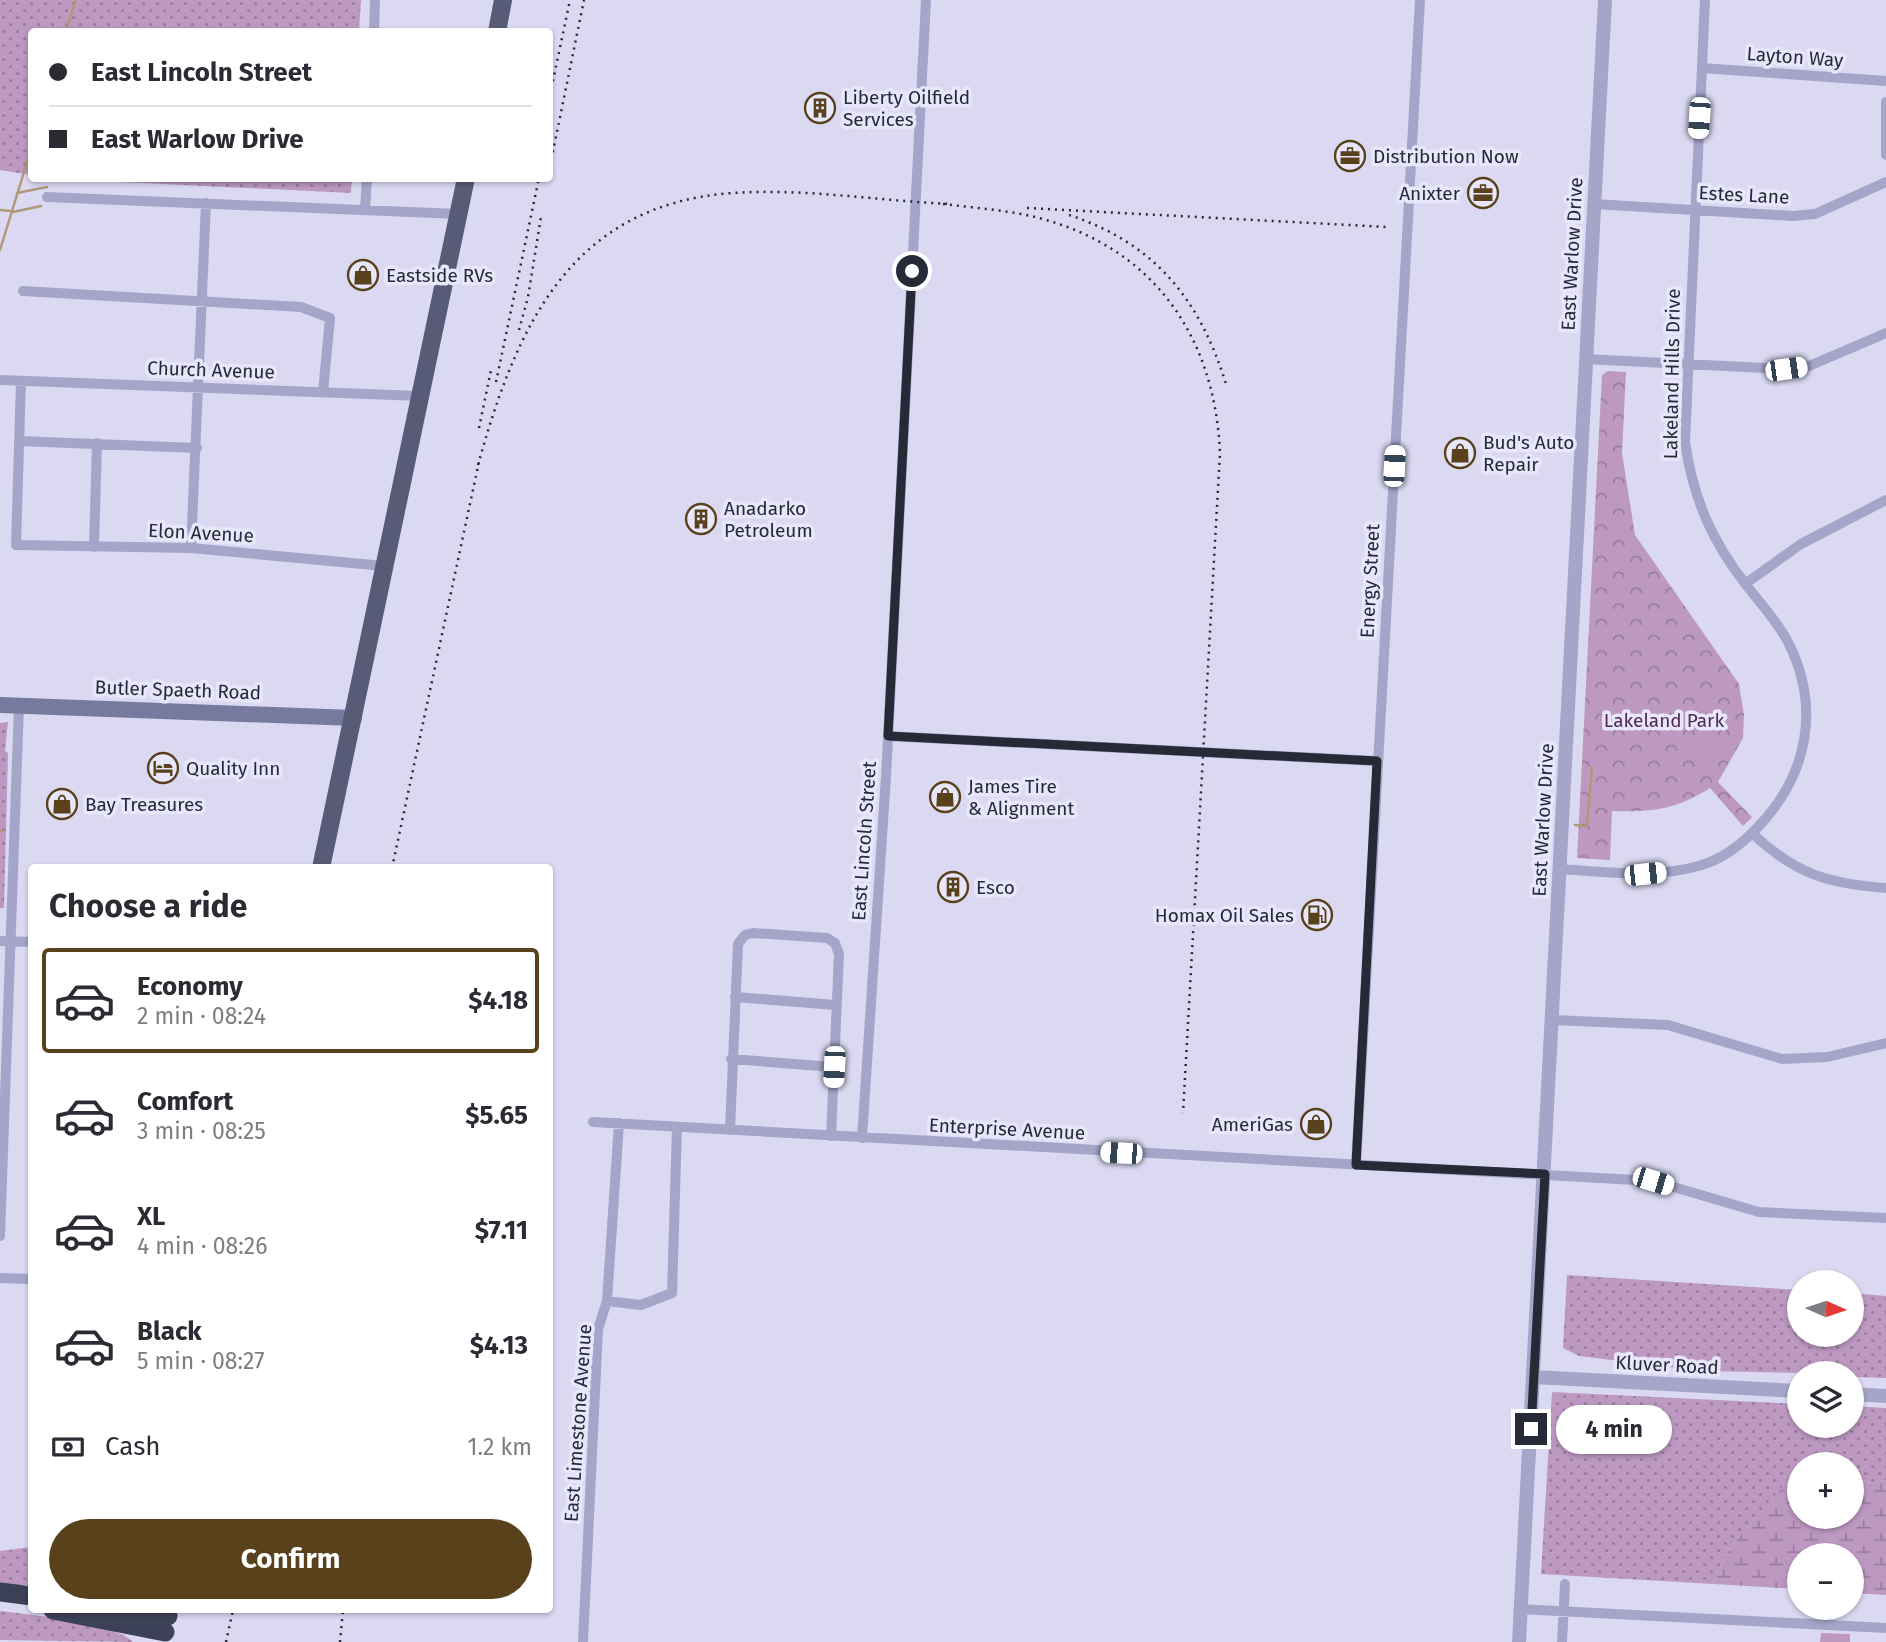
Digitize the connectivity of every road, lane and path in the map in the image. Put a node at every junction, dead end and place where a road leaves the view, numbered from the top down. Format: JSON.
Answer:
{"nodes":[{"id":1,"x":375,"y":0,"type":"edge"},
{"id":2,"x":503,"y":0,"type":"edge"},
{"id":3,"x":926,"y":0,"type":"edge"},
{"id":4,"x":1420,"y":0,"type":"edge"},
{"id":5,"x":1605,"y":0,"type":"edge"},
{"id":6,"x":1705,"y":0,"type":"edge"},
{"id":7,"x":374,"y":28,"type":"edge"},
{"id":8,"x":498,"y":28,"type":"edge"},
{"id":9,"x":1702,"y":68,"type":"junction"},
{"id":10,"x":1886,"y":81,"type":"edge"},
{"id":11,"x":1886,"y":102,"type":"edge"},
{"id":12,"x":1886,"y":155,"type":"edge"},
{"id":13,"x":367,"y":182,"type":"edge"},
{"id":14,"x":465,"y":182,"type":"edge"},
{"id":15,"x":1886,"y":182,"type":"edge"},
{"id":16,"x":47,"y":197,"type":"dead end"},
{"id":17,"x":206,"y":203,"type":"junction"},
{"id":18,"x":1594,"y":204,"type":"junction"},
{"id":19,"x":365,"y":210,"type":"junction"},
{"id":20,"x":1694,"y":210,"type":"junction"},
{"id":21,"x":458,"y":214,"type":"junction"},
{"id":22,"x":23,"y":291,"type":"dead end"},
{"id":23,"x":202,"y":302,"type":"junction"},
{"id":24,"x":1886,"y":333,"type":"edge"},
{"id":25,"x":1585,"y":359,"type":"junction"},
{"id":26,"x":1687,"y":364,"type":"junction"},
{"id":27,"x":0,"y":380,"type":"edge"},
{"id":28,"x":21,"y":381,"type":"junction"},
{"id":29,"x":198,"y":387,"type":"junction"},
{"id":30,"x":323,"y":392,"type":"junction"},
{"id":31,"x":420,"y":396,"type":"junction"},
{"id":32,"x":19,"y":441,"type":"junction"},
{"id":33,"x":97,"y":443,"type":"junction"},
{"id":34,"x":197,"y":448,"type":"junction"},
{"id":35,"x":1886,"y":500,"type":"edge"},
{"id":36,"x":94,"y":548,"type":"junction"},
{"id":37,"x":191,"y":548,"type":"junction"},
{"id":38,"x":384,"y":566,"type":"junction"},
{"id":39,"x":1745,"y":584,"type":"junction"},
{"id":40,"x":0,"y":705,"type":"edge"},
{"id":41,"x":19,"y":705,"type":"junction"},
{"id":42,"x":354,"y":718,"type":"junction"},
{"id":43,"x":888,"y":736,"type":"junction"},
{"id":44,"x":1377,"y":761,"type":"junction"},
{"id":45,"x":1752,"y":833,"type":"junction"},
{"id":46,"x":322,"y":864,"type":"edge"},
{"id":47,"x":1559,"y":869,"type":"junction"},
{"id":48,"x":1886,"y":888,"type":"edge"},
{"id":49,"x":5,"y":941,"type":"edge"},
{"id":50,"x":28,"y":942,"type":"edge"},
{"id":51,"x":735,"y":997,"type":"junction"},
{"id":52,"x":836,"y":1005,"type":"junction"},
{"id":53,"x":1553,"y":1020,"type":"junction"},
{"id":54,"x":1886,"y":1043,"type":"edge"},
{"id":55,"x":731,"y":1059,"type":"junction"},
{"id":56,"x":834,"y":1067,"type":"junction"},
{"id":57,"x":593,"y":1122,"type":"dead end"},
{"id":58,"x":619,"y":1123,"type":"junction"},
{"id":59,"x":677,"y":1127,"type":"junction"},
{"id":60,"x":730,"y":1130,"type":"junction"},
{"id":61,"x":831,"y":1136,"type":"junction"},
{"id":62,"x":862,"y":1138,"type":"junction"},
{"id":63,"x":1356,"y":1165,"type":"junction"},
{"id":64,"x":1545,"y":1174,"type":"junction"},
{"id":65,"x":1886,"y":1218,"type":"edge"},
{"id":66,"x":0,"y":1236,"type":"edge"},
{"id":67,"x":0,"y":1278,"type":"edge"},
{"id":68,"x":28,"y":1279,"type":"edge"},
{"id":69,"x":607,"y":1301,"type":"junction"},
{"id":70,"x":1534,"y":1377,"type":"junction"},
{"id":71,"x":1787,"y":1390,"type":"edge"},
{"id":72,"x":1864,"y":1395,"type":"edge"},
{"id":73,"x":1886,"y":1396,"type":"edge"},
{"id":74,"x":1565,"y":1584,"type":"dead end"},
{"id":75,"x":28,"y":1590,"type":"edge"},
{"id":76,"x":3,"y":1596,"type":"edge"},
{"id":77,"x":28,"y":1596,"type":"edge"},
{"id":78,"x":28,"y":1605,"type":"edge"},
{"id":79,"x":1521,"y":1609,"type":"junction"},
{"id":80,"x":1563,"y":1610,"type":"junction"},
{"id":81,"x":76,"y":1613,"type":"edge"},
{"id":82,"x":133,"y":1613,"type":"edge"},
{"id":83,"x":166,"y":1625,"type":"edge"},
{"id":84,"x":1886,"y":1628,"type":"edge"},
{"id":85,"x":583,"y":1642,"type":"edge"},
{"id":86,"x":1519,"y":1642,"type":"edge"},
{"id":87,"x":1562,"y":1642,"type":"edge"}],
"edges":[{"from":1,"to":7,"type":"street"},
{"from":2,"to":8,"type":"main road"},
{"from":3,"to":43,"type":"street","name":"East Lincoln Street"},
{"from":4,"to":44,"type":"street","name":"Energy Street"},
{"from":5,"to":18,"type":"street","name":"East Warlow Drive"},
{"from":6,"to":9,"type":"street","name":"Lakeland Hills Drive"},
{"from":9,"to":10,"type":"street","name":"Layton Way"},
{"from":9,"to":20,"type":"street","name":"Lakeland Hills Drive"},
{"from":11,"to":12,"type":"street"},
{"from":13,"to":19,"type":"street"},
{"from":14,"to":21,"type":"main road"},
{"from":15,"to":20,"type":"street","name":"Estes Lane"},
{"from":16,"to":17,"type":"street"},
{"from":17,"to":19,"type":"street"},
{"from":17,"to":23,"type":"street"},
{"from":18,"to":20,"type":"street","name":"Estes Lane"},
{"from":18,"to":25,"type":"street","name":"East Warlow Drive"},
{"from":19,"to":21,"type":"street"},
{"from":20,"to":26,"type":"street","name":"Lakeland Hills Drive"},
{"from":21,"to":31,"type":"main road"},
{"from":22,"to":23,"type":"street"},
{"from":23,"to":29,"type":"street"},
{"from":23,"to":30,"type":"street"},
{"from":24,"to":26,"type":"street"},
{"from":25,"to":26,"type":"street"},
{"from":25,"to":47,"type":"street","name":"East Warlow Drive"},
{"from":26,"to":39,"type":"street","name":"Lakeland Hills Drive"},
{"from":27,"to":28,"type":"street","name":"Church Avenue"},
{"from":28,"to":29,"type":"street","name":"Church Avenue"},
{"from":28,"to":32,"type":"street"},
{"from":29,"to":30,"type":"street","name":"Church Avenue"},
{"from":29,"to":34,"type":"street"},
{"from":30,"to":31,"type":"street","name":"Church Avenue"},
{"from":31,"to":38,"type":"main road"},
{"from":32,"to":33,"type":"street"},
{"from":32,"to":36,"type":"street","name":"Elon Avenue"},
{"from":33,"to":34,"type":"street"},
{"from":33,"to":36,"type":"street"},
{"from":34,"to":37,"type":"street"},
{"from":35,"to":39,"type":"street"},
{"from":36,"to":37,"type":"street","name":"Elon Avenue"},
{"from":37,"to":38,"type":"street","name":"Elon Avenue"},
{"from":38,"to":42,"type":"main road"},
{"from":39,"to":45,"type":"street","name":"Lakeland Hills Drive"},
{"from":40,"to":41,"type":"main road","name":"Butler Spaeth Road"},
{"from":41,"to":42,"type":"main road","name":"Butler Spaeth Road"},
{"from":41,"to":49,"type":"street"},
{"from":42,"to":46,"type":"main road"},
{"from":43,"to":44,"type":"street"},
{"from":43,"to":62,"type":"street","name":"East Lincoln Street"},
{"from":44,"to":63,"type":"street","name":"Energy Street"},
{"from":45,"to":47,"type":"street","name":"Lakeland Hills Drive"},
{"from":45,"to":48,"type":"street"},
{"from":47,"to":53,"type":"street","name":"East Warlow Drive"},
{"from":49,"to":50,"type":"street"},
{"from":49,"to":66,"type":"street"},
{"from":51,"to":52,"type":"street"},
{"from":51,"to":52,"type":"street"},
{"from":51,"to":55,"type":"street"},
{"from":52,"to":56,"type":"street"},
{"from":53,"to":54,"type":"street"},
{"from":53,"to":64,"type":"street","name":"East Warlow Drive"},
{"from":55,"to":56,"type":"street"},
{"from":55,"to":60,"type":"street"},
{"from":56,"to":61,"type":"street"},
{"from":57,"to":58,"type":"street","name":"Enterprise Avenue"},
{"from":58,"to":59,"type":"street","name":"Enterprise Avenue"},
{"from":58,"to":69,"type":"street","name":"East Limestone Avenue"},
{"from":59,"to":60,"type":"street","name":"Enterprise Avenue"},
{"from":59,"to":69,"type":"street"},
{"from":60,"to":61,"type":"street","name":"Enterprise Avenue"},
{"from":61,"to":62,"type":"street","name":"Enterprise Avenue"},
{"from":62,"to":63,"type":"street","name":"Enterprise Avenue"},
{"from":63,"to":64,"type":"street","name":"Enterprise Avenue"},
{"from":64,"to":65,"type":"street","name":"Enterprise Avenue"},
{"from":64,"to":70,"type":"street","name":"East Warlow Drive"},
{"from":67,"to":68,"type":"street"},
{"from":69,"to":85,"type":"street","name":"East Limestone Avenue"},
{"from":70,"to":71,"type":"street","name":"Kluver Road"},
{"from":70,"to":79,"type":"street","name":"East Warlow Drive"},
{"from":72,"to":73,"type":"street"},
{"from":74,"to":80,"type":"street"},
{"from":75,"to":76,"type":"highway"},
{"from":76,"to":77,"type":"highway"},
{"from":76,"to":78,"type":"highway"},
{"from":79,"to":80,"type":"street"},
{"from":79,"to":86,"type":"street","name":"East Warlow Drive"},
{"from":80,"to":84,"type":"street"},
{"from":80,"to":87,"type":"street"},
{"from":81,"to":83,"type":"highway"},
{"from":82,"to":83,"type":"highway"}]}
